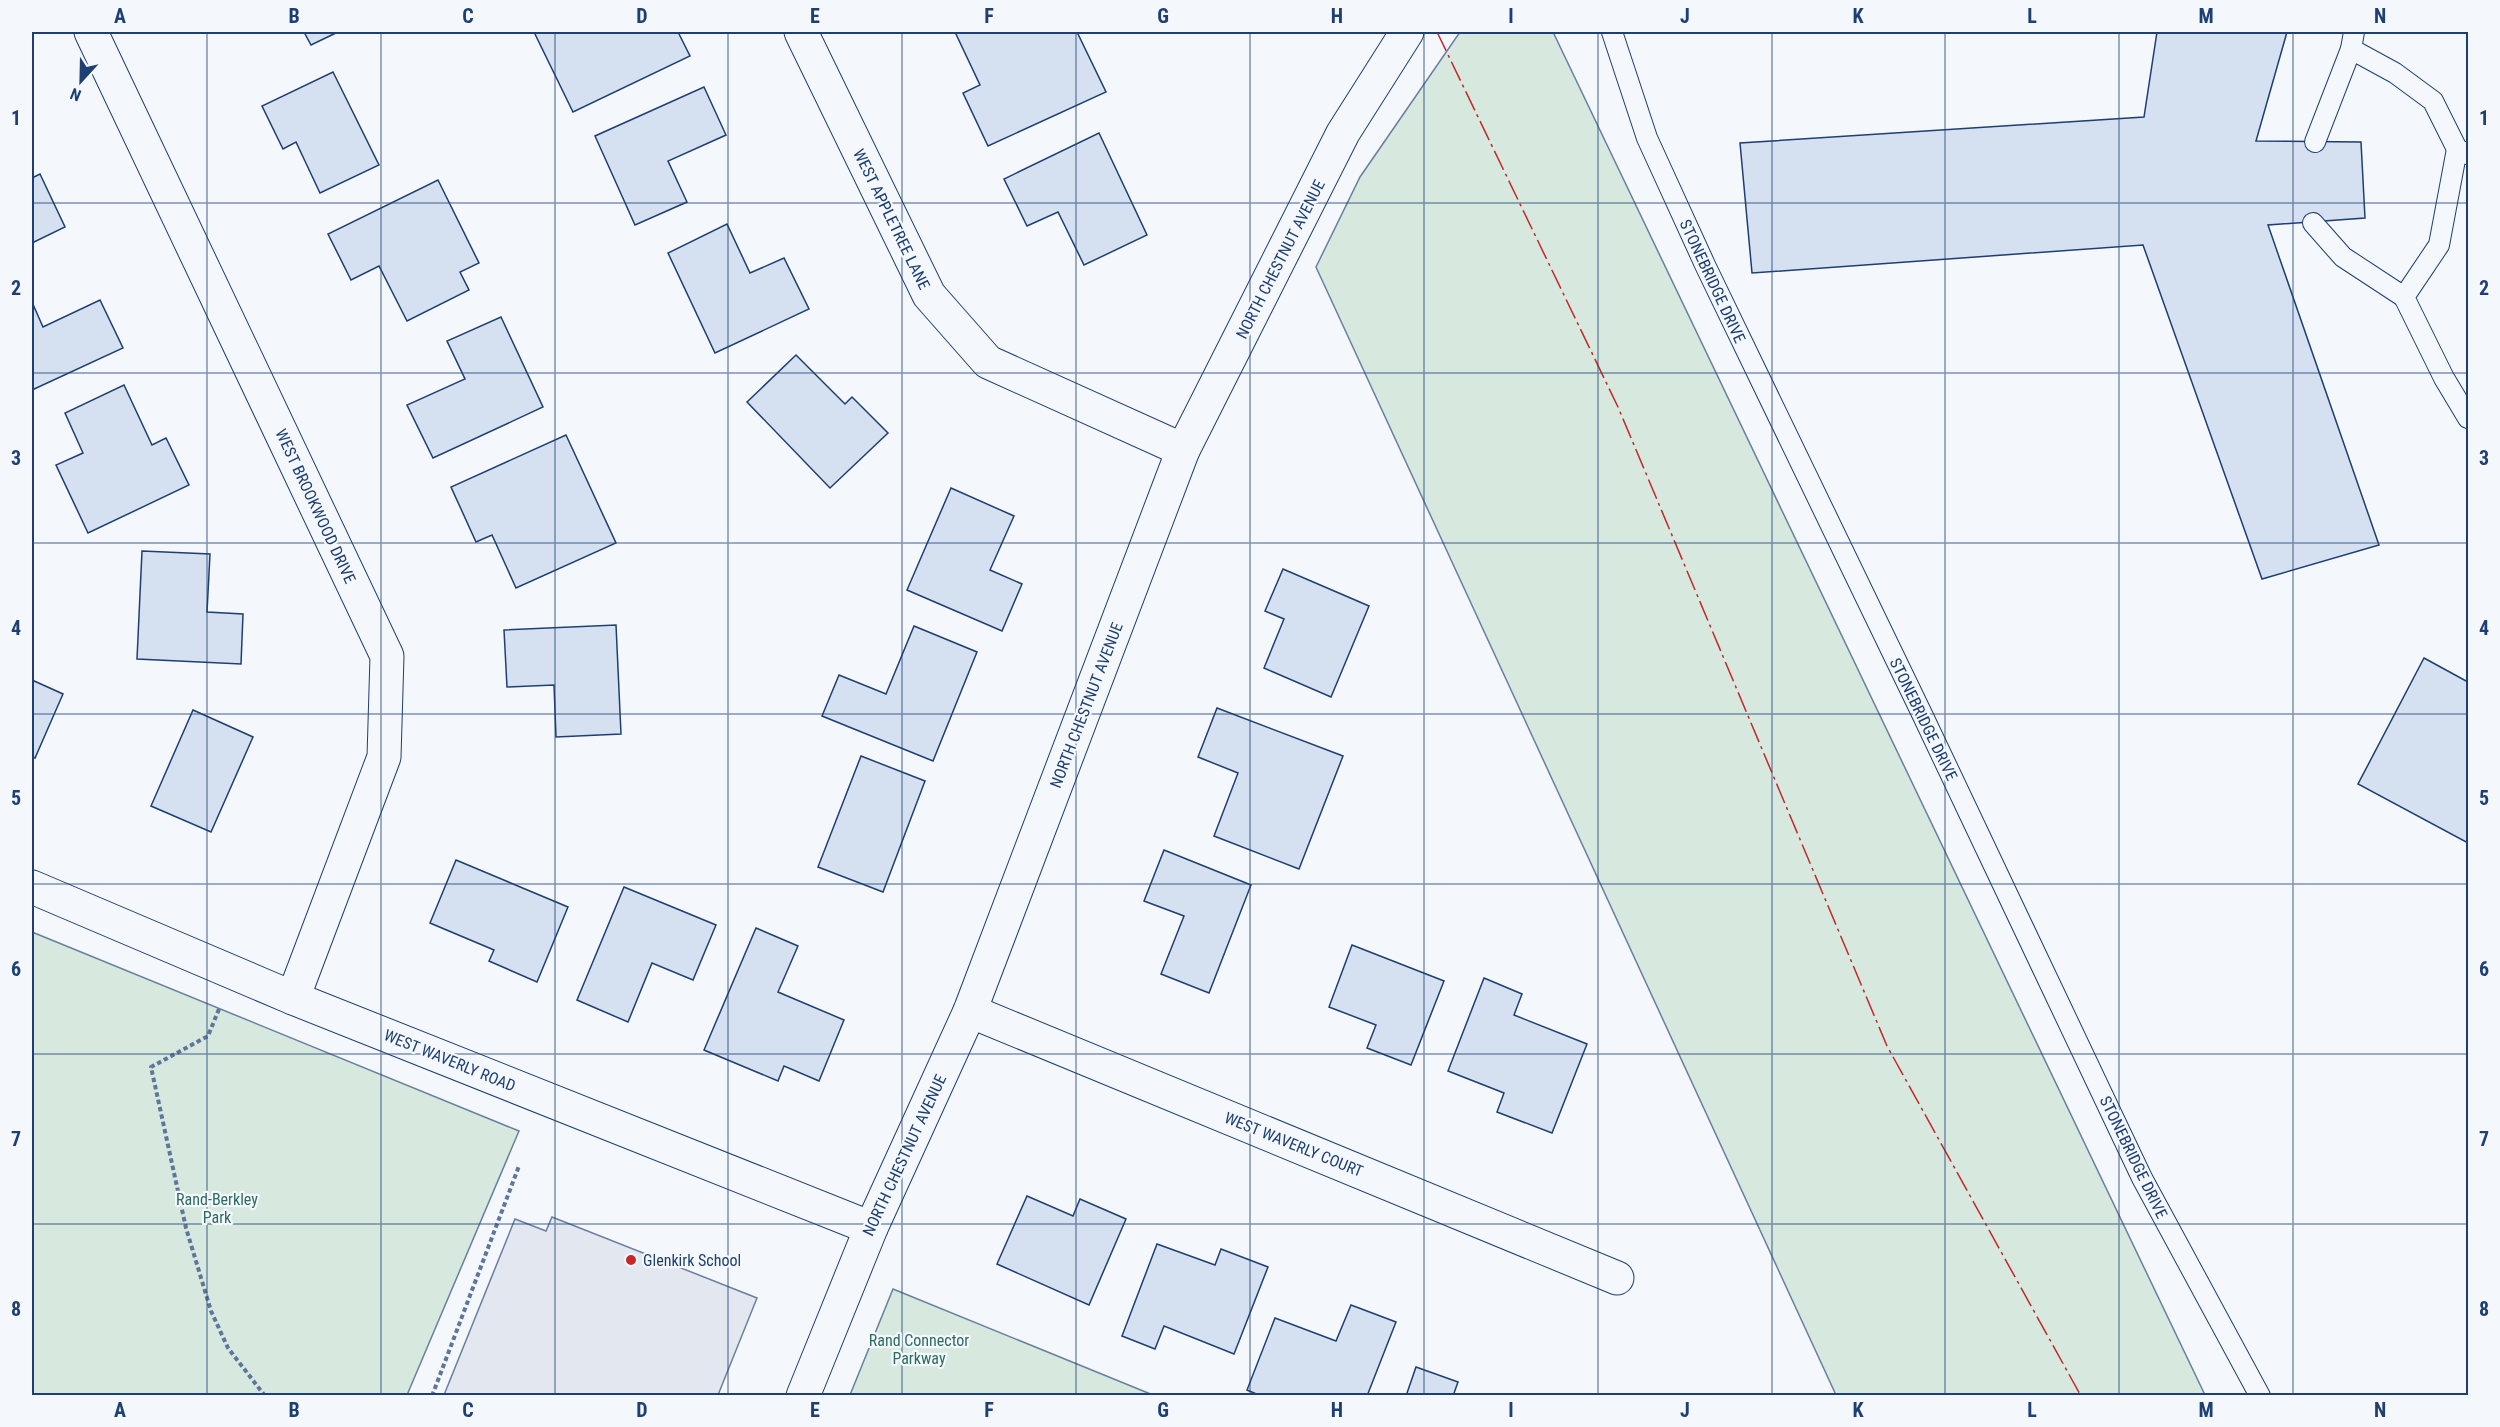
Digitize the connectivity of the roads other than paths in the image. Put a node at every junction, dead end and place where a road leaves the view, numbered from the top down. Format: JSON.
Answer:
{"nodes":[{"id":1,"x":91,"y":32,"type":"edge"},
{"id":2,"x":801,"y":32,"type":"edge"},
{"id":3,"x":1407,"y":32,"type":"edge"},
{"id":4,"x":1612,"y":32,"type":"edge"},
{"id":5,"x":2352,"y":40,"type":"edge"},
{"id":6,"x":2315,"y":142,"type":"dead end"},
{"id":7,"x":2463,"y":152,"type":"edge"},
{"id":8,"x":2313,"y":223,"type":"dead end"},
{"id":9,"x":2404,"y":297,"type":"junction"},
{"id":10,"x":2469,"y":418,"type":"edge"},
{"id":11,"x":1183,"y":450,"type":"junction"},
{"id":12,"x":32,"y":887,"type":"edge"},
{"id":13,"x":292,"y":998,"type":"junction"},
{"id":14,"x":970,"y":1011,"type":"junction"},
{"id":15,"x":870,"y":1228,"type":"junction"},
{"id":16,"x":1617,"y":1278,"type":"dead end"},
{"id":17,"x":803,"y":1395,"type":"edge"},
{"id":18,"x":2260,"y":1395,"type":"edge"}],
"edges":[{"from":1,"to":13,"type":"street","name":"WEST BROOKWOOD DRIVE"},
{"from":2,"to":11,"type":"street","name":"WEST APPLETREE LANE"},
{"from":3,"to":11,"type":"street","name":"NORTH CHESTNUT AVENUE"},
{"from":4,"to":18,"type":"lane","name":"STONEBRIDGE DRIVE"},
{"from":5,"to":6,"type":"lane"},
{"from":5,"to":7,"type":"lane"},
{"from":7,"to":9,"type":"lane"},
{"from":8,"to":9,"type":"lane"},
{"from":9,"to":10,"type":"lane"},
{"from":11,"to":14,"type":"street","name":"NORTH CHESTNUT AVENUE"},
{"from":12,"to":13,"type":"street","name":"WEST WAVERLY ROAD"},
{"from":13,"to":15,"type":"street","name":"WEST WAVERLY ROAD"},
{"from":14,"to":15,"type":"street","name":"NORTH CHESTNUT AVENUE"},
{"from":14,"to":16,"type":"street","name":"WEST WAVERLY COURT"},
{"from":15,"to":17,"type":"street","name":"NORTH CHESTNUT AVENUE"}]}
